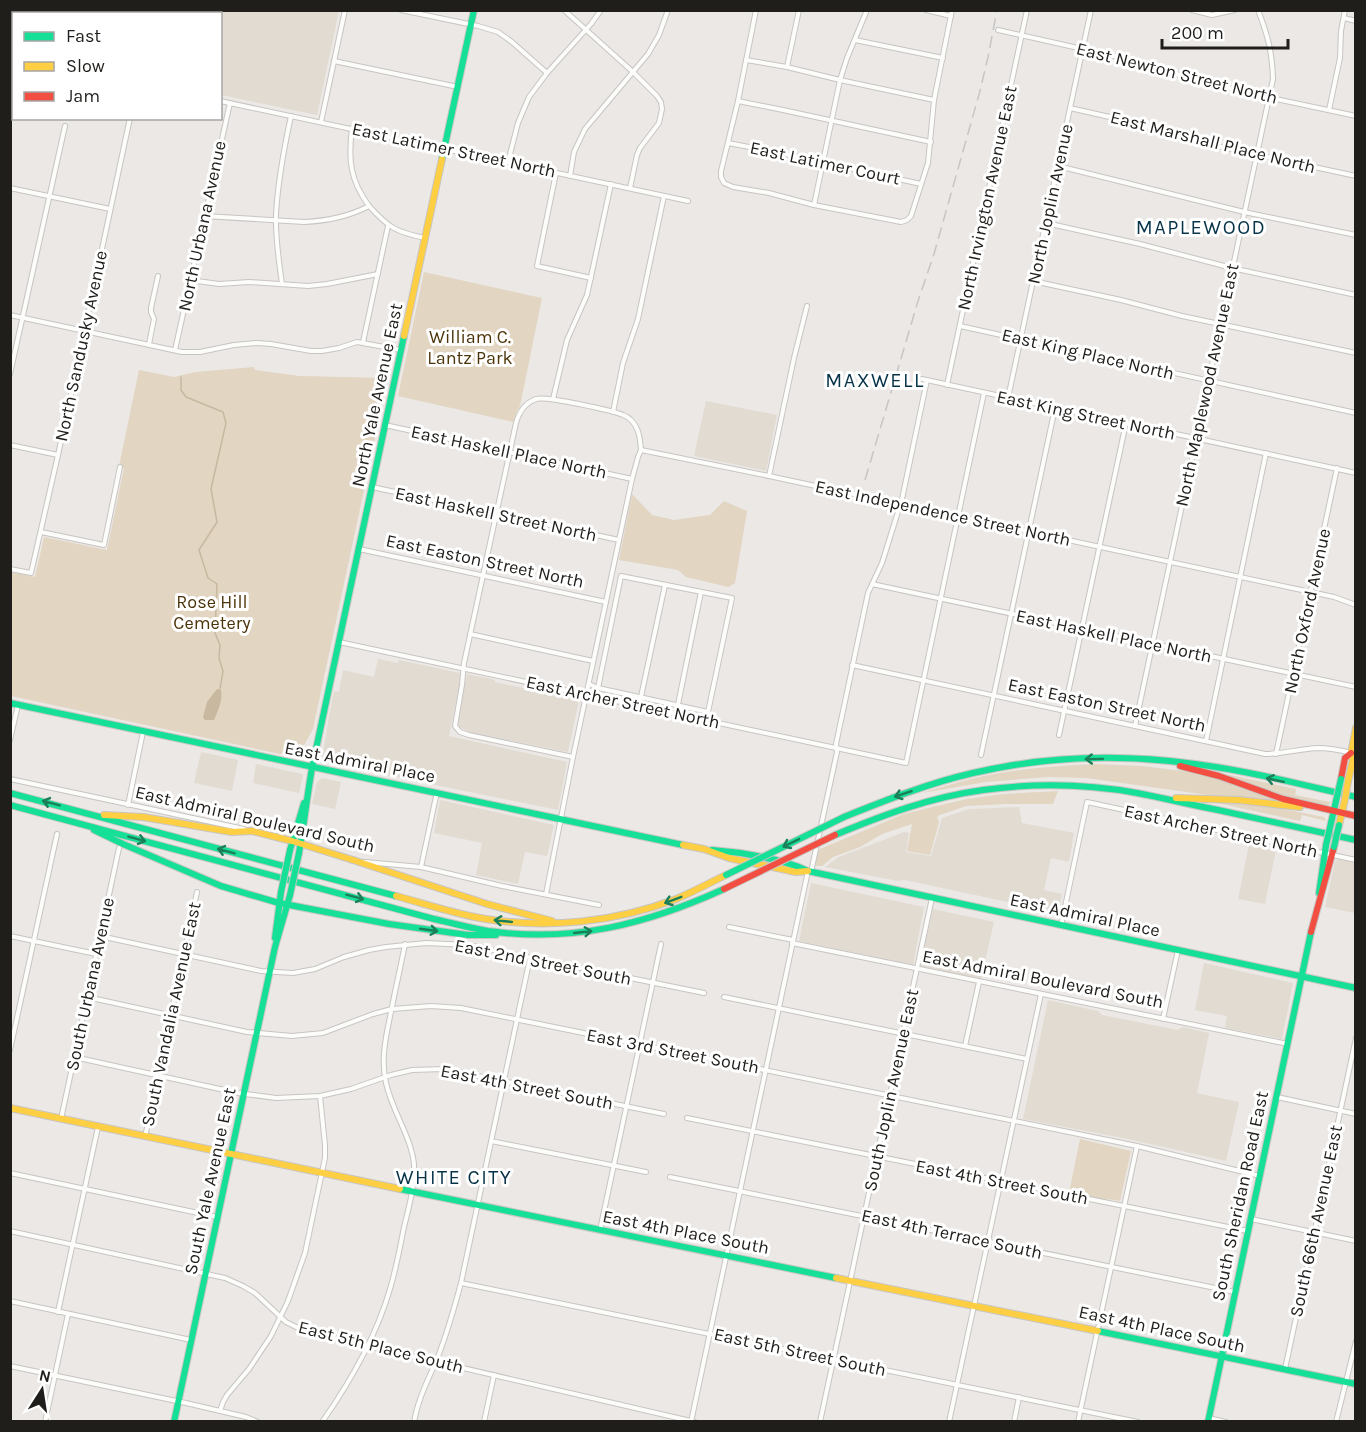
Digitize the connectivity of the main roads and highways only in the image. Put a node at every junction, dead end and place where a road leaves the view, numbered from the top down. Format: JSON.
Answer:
{"nodes":[{"id":1,"x":474,"y":10,"type":"edge"},
{"id":2,"x":10,"y":704,"type":"edge"},
{"id":3,"x":1356,"y":728,"type":"edge"},
{"id":4,"x":1353,"y":753,"type":"edge"},
{"id":5,"x":1153,"y":760,"type":"junction"},
{"id":6,"x":312,"y":768,"type":"junction"},
{"id":7,"x":309,"y":785,"type":"joint"},
{"id":8,"x":10,"y":793,"type":"edge"},
{"id":9,"x":1356,"y":797,"type":"edge"},
{"id":10,"x":1163,"y":798,"type":"junction"},
{"id":11,"x":306,"y":800,"type":"junction"},
{"id":12,"x":10,"y":805,"type":"edge"},
{"id":13,"x":1334,"y":812,"type":"junction"},
{"id":14,"x":91,"y":814,"type":"junction"},
{"id":15,"x":1342,"y":814,"type":"junction"},
{"id":16,"x":1356,"y":818,"type":"edge"},
{"id":17,"x":80,"y":823,"type":"junction"},
{"id":18,"x":292,"y":840,"type":"junction"},
{"id":19,"x":1356,"y":840,"type":"edge"},
{"id":20,"x":301,"y":843,"type":"junction"},
{"id":21,"x":1318,"y":902,"type":"junction"},
{"id":22,"x":279,"y":903,"type":"junction"},
{"id":23,"x":288,"y":905,"type":"junction"},
{"id":24,"x":562,"y":923,"type":"junction"},
{"id":25,"x":525,"y":934,"type":"junction"},
{"id":26,"x":275,"y":946,"type":"junction"},
{"id":27,"x":1301,"y":977,"type":"junction"},
{"id":28,"x":1356,"y":988,"type":"edge"},
{"id":29,"x":10,"y":1108,"type":"edge"},
{"id":30,"x":231,"y":1155,"type":"junction"},
{"id":31,"x":1221,"y":1356,"type":"junction"},
{"id":32,"x":1356,"y":1384,"type":"edge"},
{"id":33,"x":1208,"y":1420,"type":"edge"},
{"id":34,"x":174,"y":1422,"type":"edge"}],
"edges":[{"from":1,"to":6,"type":"main road","name":"North Yale Avenue East"},
{"from":2,"to":6,"type":"main road","name":"East Admiral Place"},
{"from":3,"to":4,"type":"main road"},
{"from":4,"to":13,"type":"main road","bridge":true},
{"from":4,"to":15,"type":"main road","bridge":true},
{"from":9,"to":5,"type":"main road","one_way":true},
{"from":5,"to":13,"type":"main road"},
{"from":5,"to":24,"type":"main road","one_way":true,"bridge":true},
{"from":6,"to":7,"type":"main road","name":"North Yale Avenue East"},
{"from":6,"to":27,"type":"main road","name":"East Admiral Place"},
{"from":7,"to":11,"type":"main road","name":"South Yale Avenue East"},
{"from":14,"to":8,"type":"main road","one_way":true},
{"from":10,"to":13,"type":"main road"},
{"from":10,"to":19,"type":"main road"},
{"from":25,"to":10,"type":"main road","one_way":true,"bridge":true},
{"from":11,"to":18,"type":"main road","name":"South Yale Avenue East"},
{"from":11,"to":20,"type":"main road","name":"South Yale Avenue East"},
{"from":12,"to":17,"type":"main road"},
{"from":13,"to":15,"type":"main road"},
{"from":13,"to":21,"type":"main road","bridge":true},
{"from":14,"to":18,"type":"main road","name":"East Admiral Boulevard South"},
{"from":24,"to":14,"type":"main road","one_way":true},
{"from":15,"to":16,"type":"main road"},
{"from":15,"to":21,"type":"main road","bridge":true},
{"from":17,"to":22,"type":"main road"},
{"from":17,"to":25,"type":"main road","one_way":true},
{"from":18,"to":20,"type":"main road","name":"East Admiral Boulevard South"},
{"from":18,"to":22,"type":"main road","name":"South Yale Avenue East","bridge":true},
{"from":20,"to":23,"type":"main road","name":"South Yale Avenue East","bridge":true},
{"from":20,"to":24,"type":"main road","name":"East Admiral Boulevard South"},
{"from":21,"to":27,"type":"main road","name":"South Sheridan Road East"},
{"from":22,"to":23,"type":"main road"},
{"from":22,"to":26,"type":"main road","name":"South Yale Avenue East"},
{"from":23,"to":25,"type":"main road","one_way":true},
{"from":23,"to":26,"type":"main road","name":"South Yale Avenue East"},
{"from":26,"to":30,"type":"main road","name":"South Yale Avenue East"},
{"from":27,"to":28,"type":"main road","name":"East Admiral Place"},
{"from":27,"to":31,"type":"main road","name":"South Sheridan Road East"},
{"from":29,"to":30,"type":"main road","name":"East 4th Place South"},
{"from":30,"to":31,"type":"main road","name":"East 4th Place South"},
{"from":30,"to":34,"type":"main road","name":"South Yale Avenue East"},
{"from":31,"to":32,"type":"main road","name":"East 4th Place South"},
{"from":31,"to":33,"type":"main road","name":"South Sheridan Road East"}]}
